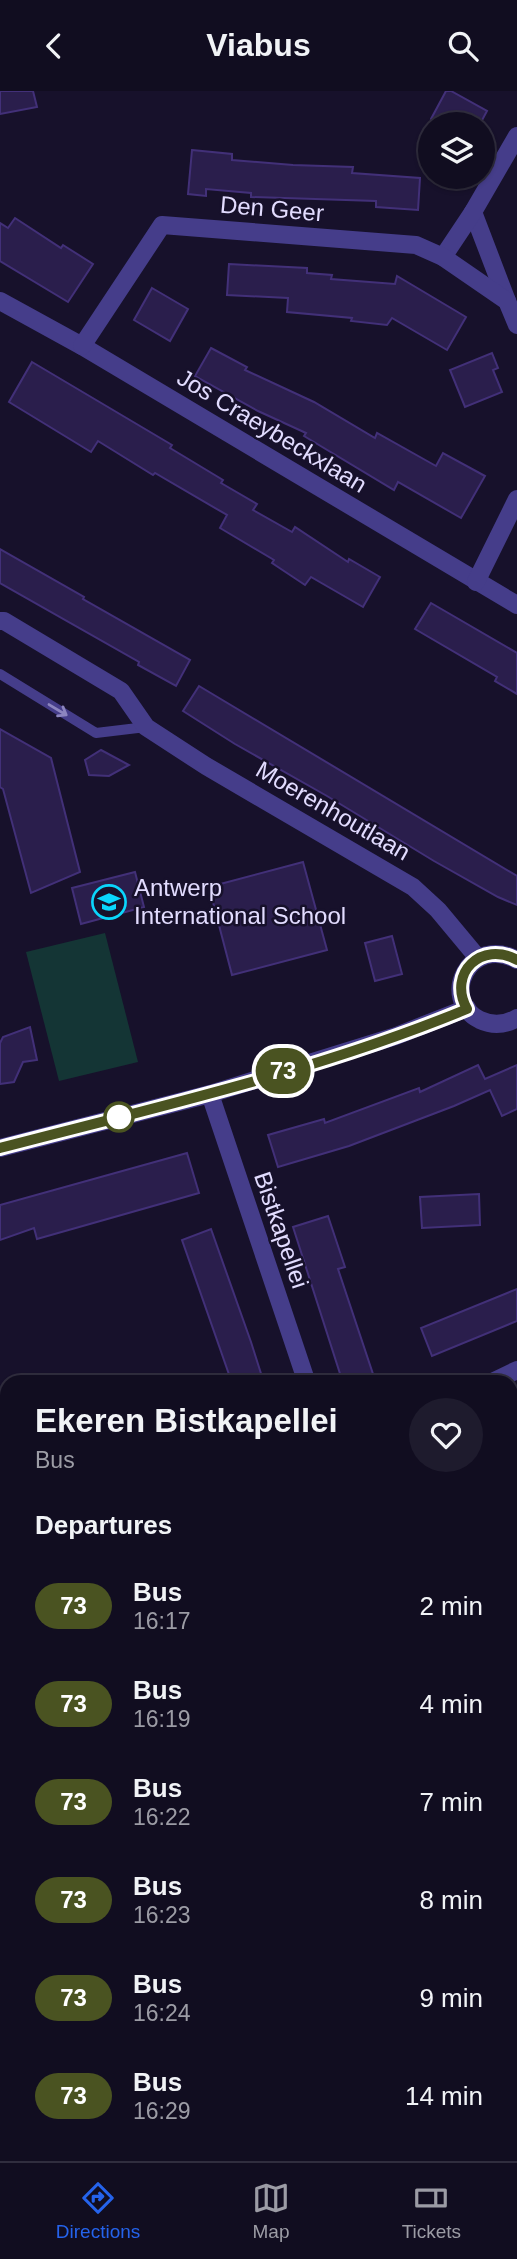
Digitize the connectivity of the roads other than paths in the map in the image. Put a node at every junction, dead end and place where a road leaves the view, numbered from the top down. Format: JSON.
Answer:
{"nodes":[{"id":1,"x":517,"y":136,"type":"edge"},
{"id":2,"x":473,"y":212,"type":"junction"},
{"id":3,"x":443,"y":257,"type":"junction"},
{"id":4,"x":507,"y":301,"type":"junction"},
{"id":5,"x":0,"y":302,"type":"edge"},
{"id":6,"x":517,"y":325,"type":"edge"},
{"id":7,"x":82,"y":346,"type":"junction"},
{"id":8,"x":517,"y":499,"type":"edge"},
{"id":9,"x":476,"y":582,"type":"junction"},
{"id":10,"x":517,"y":605,"type":"edge"},
{"id":11,"x":0,"y":621,"type":"edge"},
{"id":12,"x":0,"y":674,"type":"edge"},
{"id":13,"x":146,"y":727,"type":"junction"},
{"id":14,"x":478,"y":958,"type":"junction"},
{"id":15,"x":517,"y":960,"type":"edge"},
{"id":16,"x":467,"y":1009,"type":"junction"},
{"id":17,"x":517,"y":1018,"type":"edge"},
{"id":18,"x":209,"y":1094,"type":"junction"},
{"id":19,"x":0,"y":1148,"type":"edge"},
{"id":20,"x":304,"y":1375,"type":"edge"}],
"edges":[{"from":1,"to":2,"type":"street"},
{"from":2,"to":3,"type":"street"},
{"from":2,"to":4,"type":"street"},
{"from":3,"to":4,"type":"street","name":"Den Geer"},
{"from":3,"to":7,"type":"street","name":"Den Geer"},
{"from":4,"to":6,"type":"street"},
{"from":5,"to":7,"type":"street","name":"Jos Craeybeckxlaan"},
{"from":7,"to":9,"type":"street","name":"Jos Craeybeckxlaan"},
{"from":8,"to":9,"type":"street"},
{"from":9,"to":10,"type":"street","name":"Jos Craeybeckxlaan"},
{"from":11,"to":13,"type":"street","name":"Moerenhoutlaan"},
{"from":12,"to":13,"type":"lane","one_way":true},
{"from":13,"to":14,"type":"street","name":"Moerenhoutlaan"},
{"from":14,"to":15,"type":"street"},
{"from":14,"to":16,"type":"street"},
{"from":16,"to":17,"type":"street"},
{"from":16,"to":18,"type":"street"},
{"from":18,"to":19,"type":"street"},
{"from":18,"to":20,"type":"street","name":"Bistkapellei"}]}
